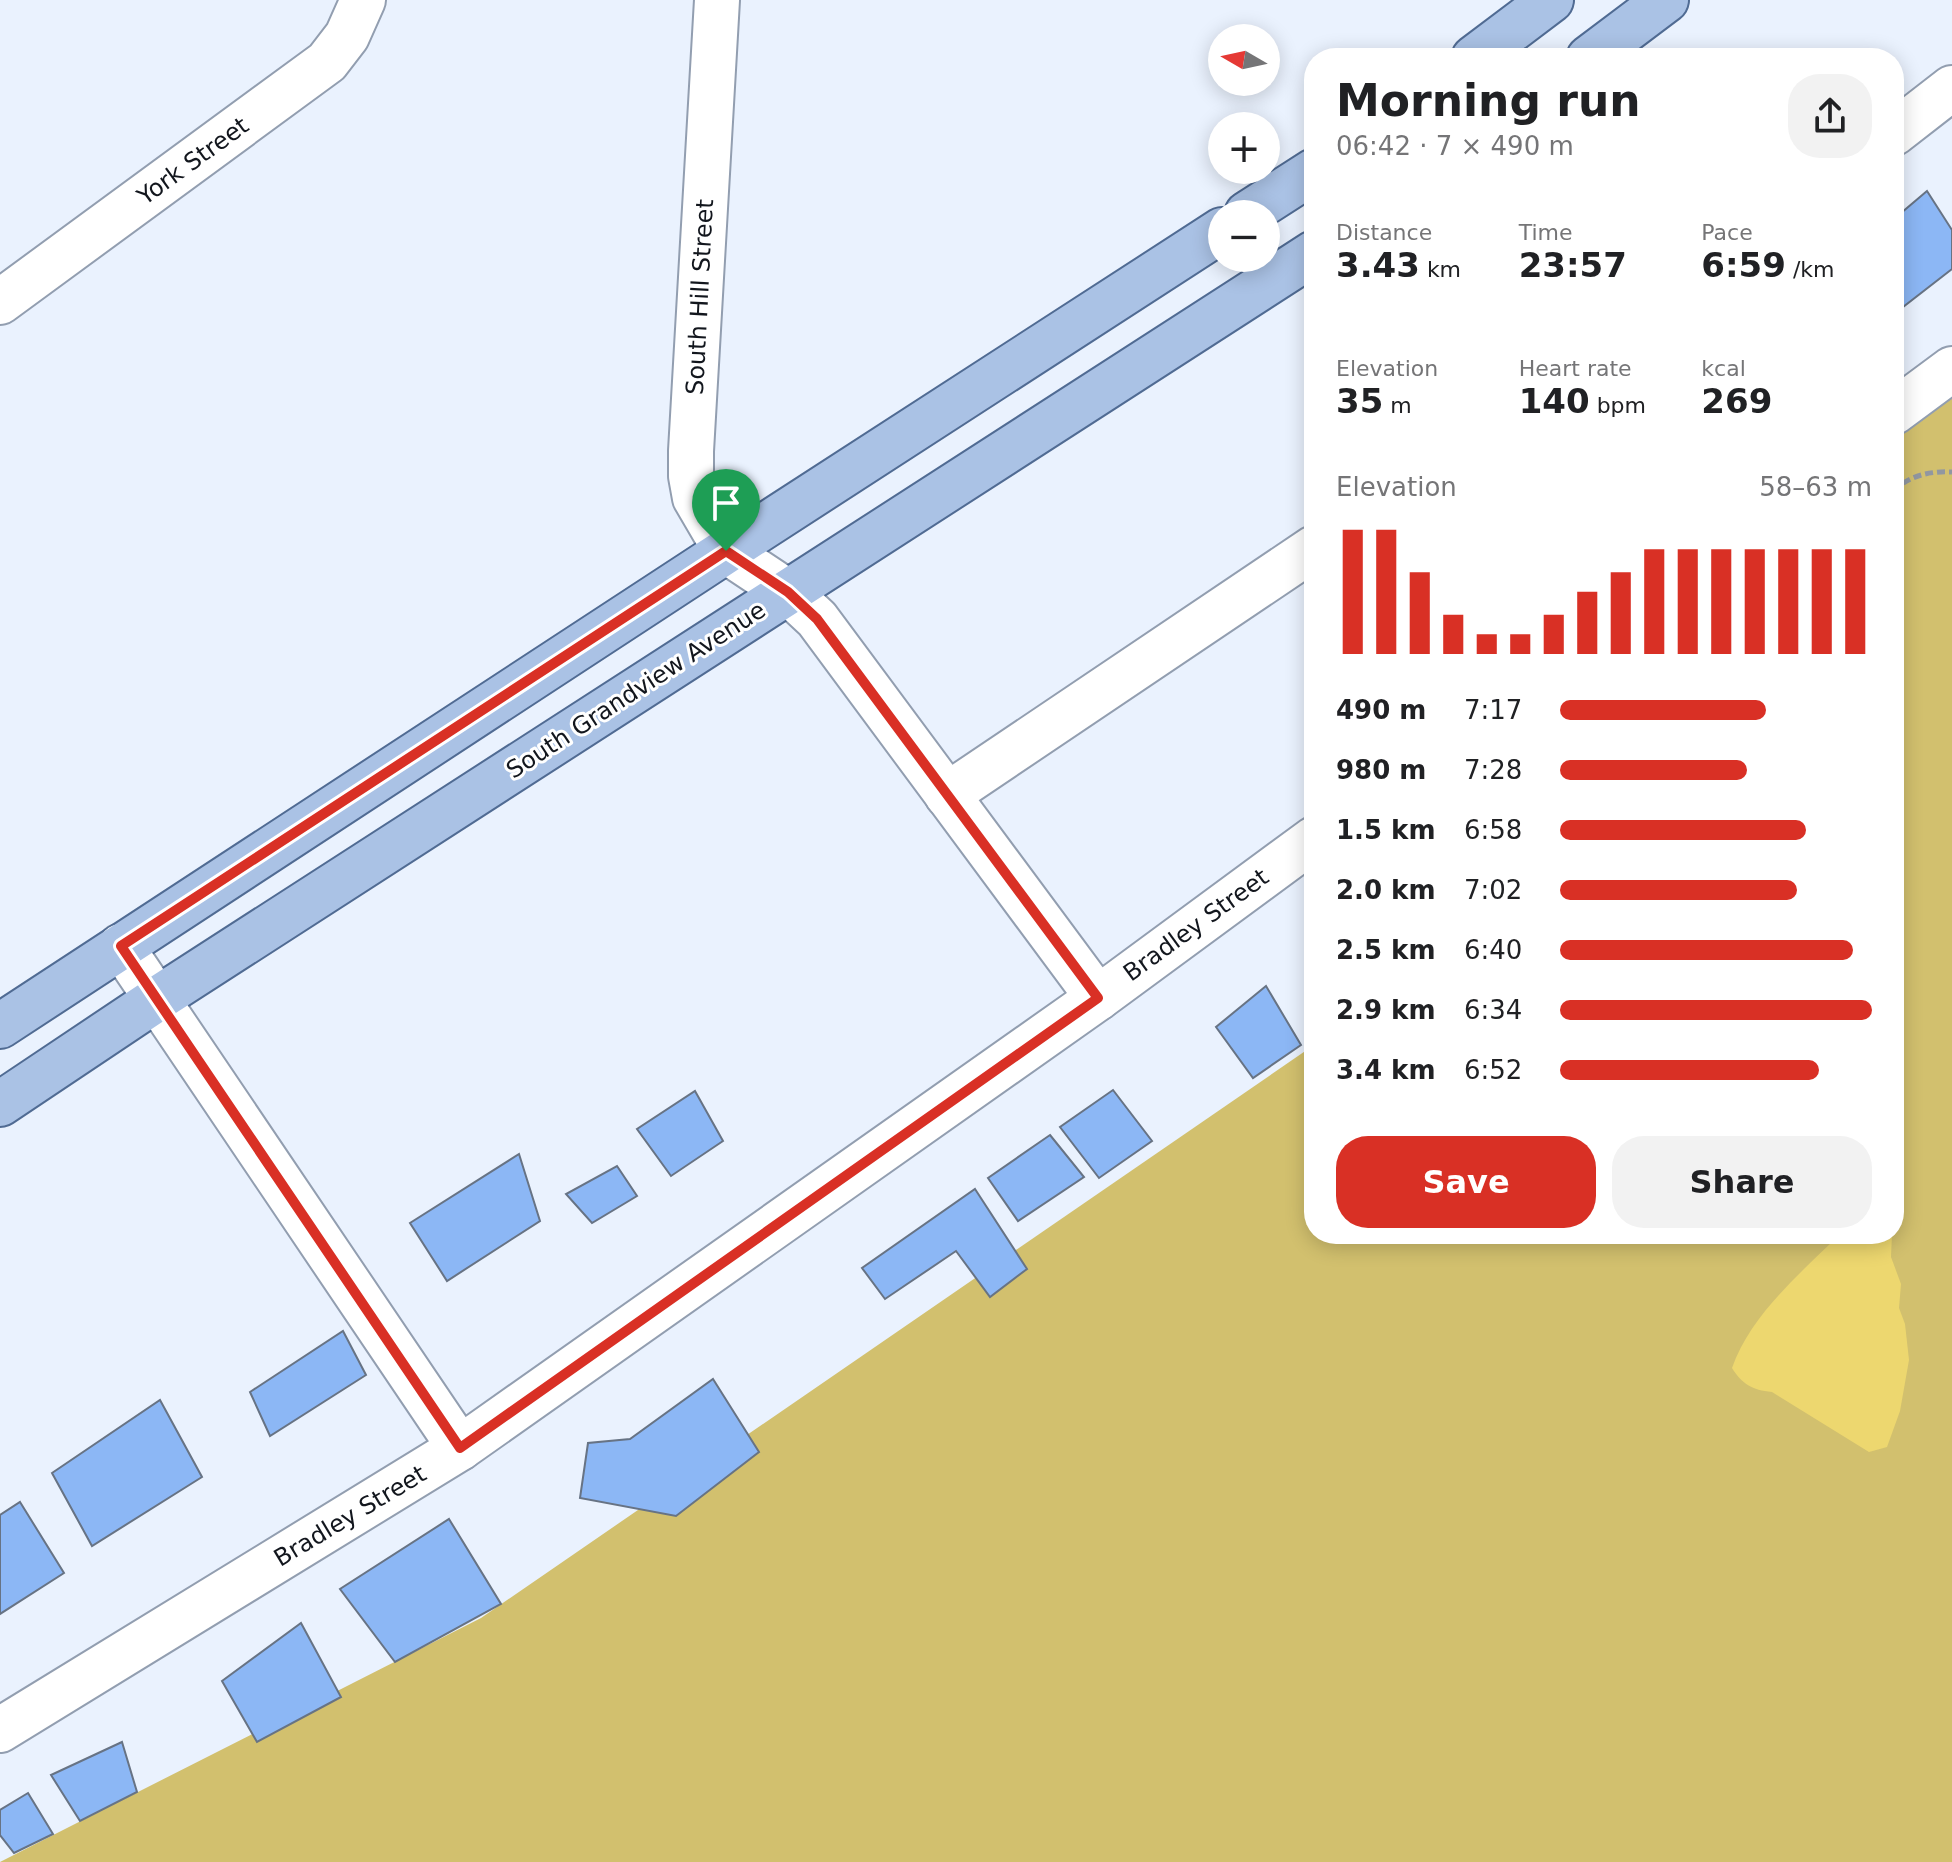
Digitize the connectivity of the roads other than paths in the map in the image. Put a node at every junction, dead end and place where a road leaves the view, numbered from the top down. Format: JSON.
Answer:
{"nodes":[{"id":1,"x":363,"y":0,"type":"edge"},
{"id":2,"x":717,"y":0,"type":"edge"},
{"id":3,"x":1551,"y":0,"type":"edge"},
{"id":4,"x":1666,"y":0,"type":"edge"},
{"id":5,"x":1487,"y":48,"type":"edge"},
{"id":6,"x":1602,"y":48,"type":"edge"},
{"id":7,"x":1952,"y":88,"type":"edge"},
{"id":8,"x":1904,"y":125,"type":"edge"},
{"id":9,"x":1304,"y":177,"type":"edge"},
{"id":10,"x":1269,"y":200,"type":"edge"},
{"id":11,"x":1208,"y":240,"type":"edge"},
{"id":12,"x":1304,"y":259,"type":"edge"},
{"id":13,"x":0,"y":302,"type":"edge"},
{"id":14,"x":1952,"y":369,"type":"edge"},
{"id":15,"x":1904,"y":405,"type":"edge"},
{"id":16,"x":1304,"y":555,"type":"edge"},
{"id":17,"x":756,"y":571,"type":"junction"},
{"id":18,"x":947,"y":795,"type":"junction"},
{"id":19,"x":1304,"y":846,"type":"edge"},
{"id":20,"x":121,"y":946,"type":"junction"},
{"id":21,"x":1098,"y":998,"type":"junction"},
{"id":22,"x":157,"y":999,"type":"junction"},
{"id":23,"x":0,"y":1026,"type":"edge"},
{"id":24,"x":0,"y":1104,"type":"edge"},
{"id":25,"x":460,"y":1448,"type":"junction"},
{"id":26,"x":0,"y":1730,"type":"edge"}],
"edges":[{"from":1,"to":13,"type":"street","name":"York Street"},
{"from":2,"to":17,"type":"street","name":"South Hill Street"},
{"from":3,"to":5,"type":"main road"},
{"from":4,"to":6,"type":"main road"},
{"from":7,"to":8,"type":"street"},
{"from":9,"to":10,"type":"main road"},
{"from":11,"to":17,"type":"main road","name":"South Grandview Avenue"},
{"from":12,"to":17,"type":"main road","name":"South Grandview Avenue"},
{"from":14,"to":15,"type":"street"},
{"from":16,"to":18,"type":"street"},
{"from":17,"to":18,"type":"street","name":"South Hill Street"},
{"from":17,"to":20,"type":"main road","name":"South Grandview Avenue"},
{"from":17,"to":22,"type":"main road","name":"South Grandview Avenue"},
{"from":18,"to":21,"type":"street","name":"South Hill Street"},
{"from":19,"to":21,"type":"street","name":"Bradley Street"},
{"from":20,"to":22,"type":"street"},
{"from":20,"to":23,"type":"main road","name":"South Grandview Avenue"},
{"from":21,"to":25,"type":"street","name":"Bradley Street"},
{"from":22,"to":24,"type":"main road","name":"South Grandview Avenue"},
{"from":22,"to":25,"type":"street"},
{"from":25,"to":26,"type":"street","name":"Bradley Street"}]}
